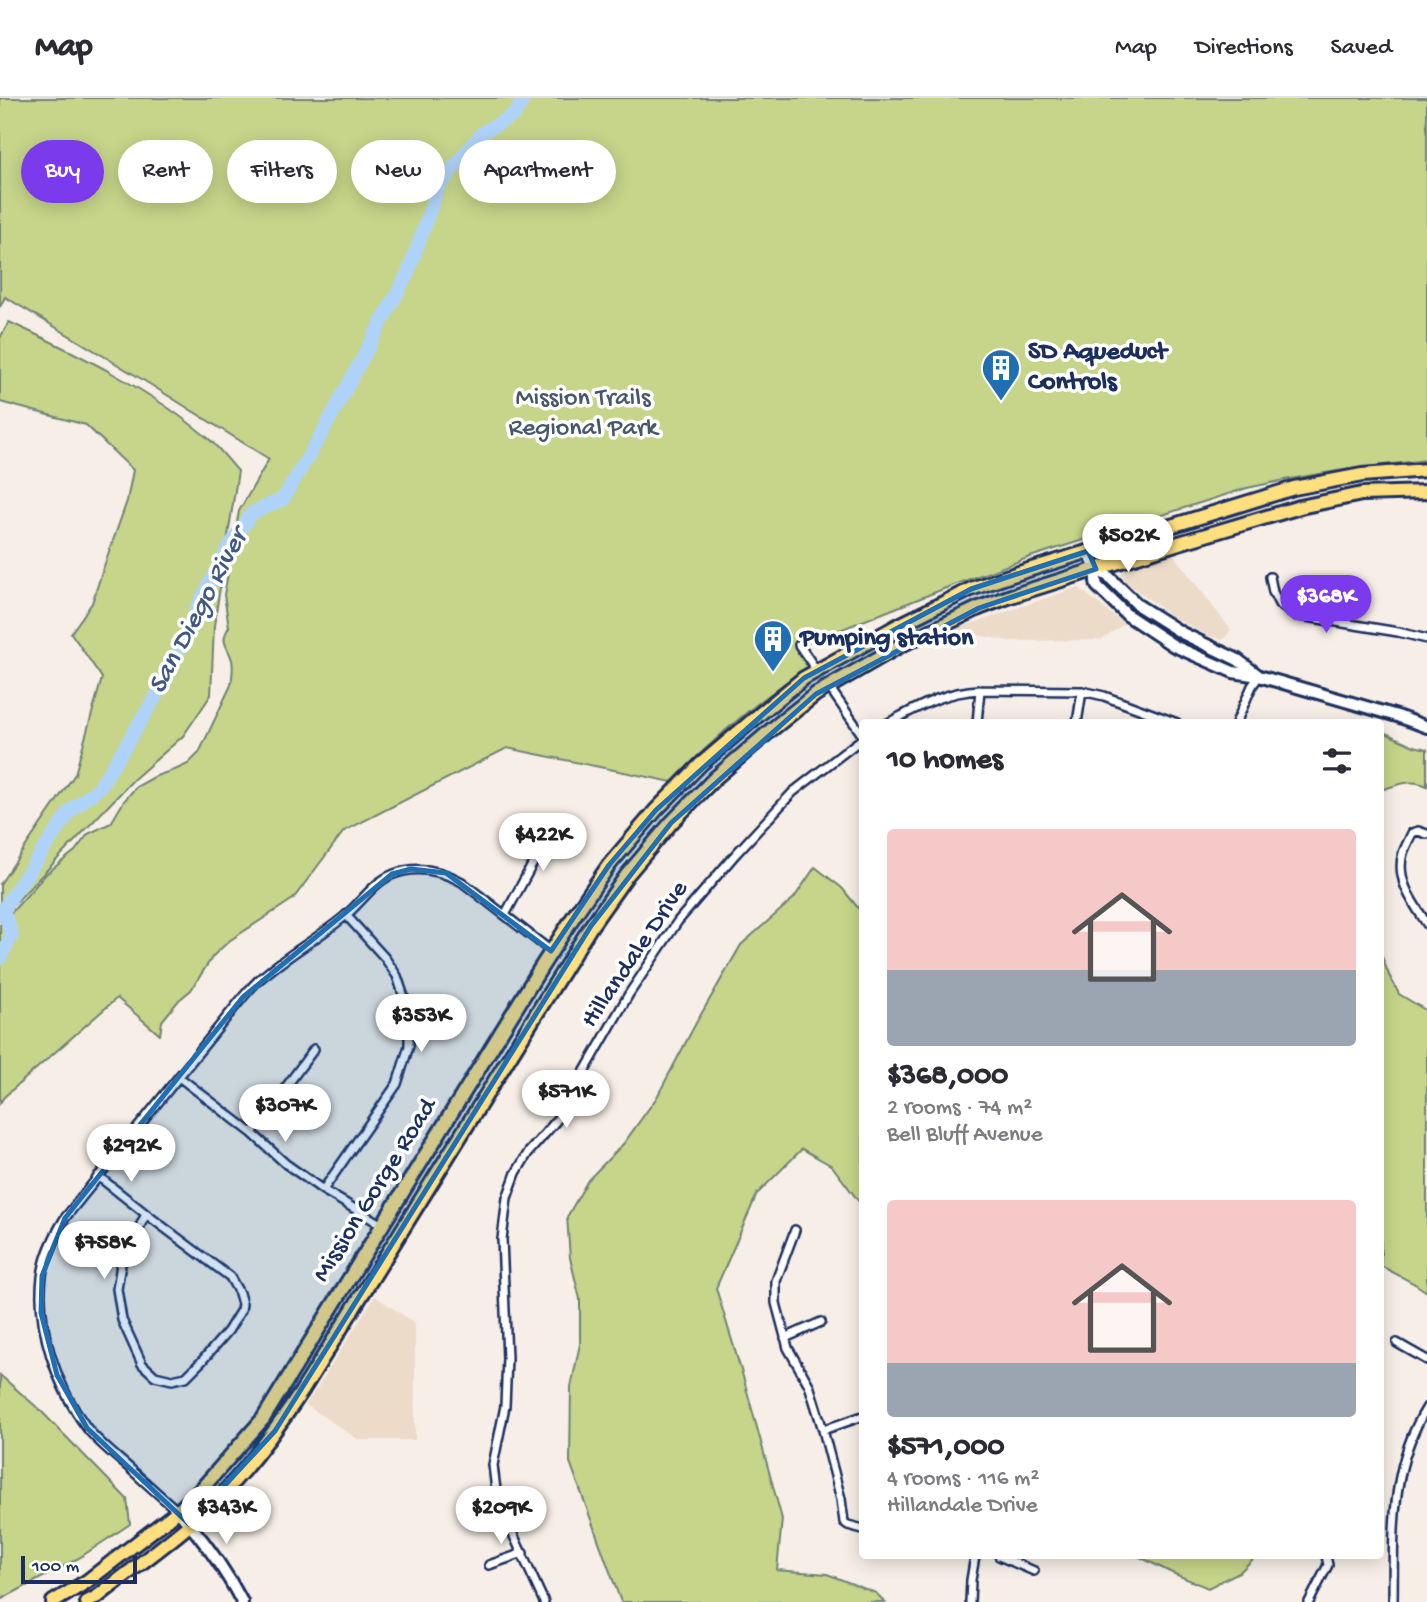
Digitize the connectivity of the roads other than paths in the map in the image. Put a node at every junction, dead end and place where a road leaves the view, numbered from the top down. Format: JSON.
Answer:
{"nodes":[{"id":1,"x":1427,"y":470,"type":"edge"},
{"id":2,"x":1427,"y":492,"type":"edge"},
{"id":3,"x":1088,"y":551,"type":"junction"},
{"id":4,"x":1096,"y":569,"type":"junction"},
{"id":5,"x":1270,"y":578,"type":"dead end"},
{"id":6,"x":1427,"y":639,"type":"edge"},
{"id":7,"x":799,"y":645,"type":"dead end"},
{"id":8,"x":817,"y":671,"type":"junction"},
{"id":9,"x":1259,"y":676,"type":"junction"},
{"id":10,"x":829,"y":687,"type":"junction"},
{"id":11,"x":980,"y":690,"type":"junction"},
{"id":12,"x":1082,"y":691,"type":"junction"},
{"id":13,"x":895,"y":719,"type":"edge"},
{"id":14,"x":977,"y":719,"type":"edge"},
{"id":15,"x":1078,"y":719,"type":"edge"},
{"id":16,"x":1166,"y":719,"type":"edge"},
{"id":17,"x":1238,"y":719,"type":"edge"},
{"id":18,"x":1427,"y":727,"type":"edge"},
{"id":19,"x":859,"y":731,"type":"edge"},
{"id":20,"x":859,"y":740,"type":"edge"},
{"id":21,"x":545,"y":823,"type":"dead end"},
{"id":22,"x":1427,"y":834,"type":"edge"},
{"id":23,"x":346,"y":915,"type":"junction"},
{"id":24,"x":505,"y":915,"type":"junction"},
{"id":25,"x":1427,"y":924,"type":"edge"},
{"id":26,"x":551,"y":951,"type":"junction"},
{"id":27,"x":314,"y":1049,"type":"dead end"},
{"id":28,"x":179,"y":1077,"type":"junction"},
{"id":29,"x":252,"y":1133,"type":"junction"},
{"id":30,"x":98,"y":1176,"type":"junction"},
{"id":31,"x":323,"y":1189,"type":"junction"},
{"id":32,"x":146,"y":1214,"type":"junction"},
{"id":33,"x":382,"y":1225,"type":"junction"},
{"id":34,"x":794,"y":1230,"type":"dead end"},
{"id":35,"x":821,"y":1322,"type":"dead end"},
{"id":36,"x":785,"y":1338,"type":"junction"},
{"id":37,"x":1397,"y":1343,"type":"dead end"},
{"id":38,"x":1427,"y":1360,"type":"edge"},
{"id":39,"x":1427,"y":1408,"type":"edge"},
{"id":40,"x":859,"y":1417,"type":"edge"},
{"id":41,"x":823,"y":1430,"type":"junction"},
{"id":42,"x":178,"y":1511,"type":"junction"},
{"id":43,"x":189,"y":1524,"type":"junction"},
{"id":44,"x":859,"y":1528,"type":"edge"},
{"id":45,"x":523,"y":1553,"type":"junction"},
{"id":46,"x":974,"y":1559,"type":"edge"},
{"id":47,"x":1006,"y":1559,"type":"edge"},
{"id":48,"x":1327,"y":1559,"type":"edge"},
{"id":49,"x":489,"y":1565,"type":"dead end"},
{"id":50,"x":1034,"y":1571,"type":"dead end"},
{"id":51,"x":53,"y":1602,"type":"edge"},
{"id":52,"x":88,"y":1602,"type":"edge"},
{"id":53,"x":242,"y":1602,"type":"edge"},
{"id":54,"x":544,"y":1602,"type":"edge"},
{"id":55,"x":970,"y":1602,"type":"edge"},
{"id":56,"x":1309,"y":1602,"type":"edge"},
{"id":57,"x":1393,"y":1602,"type":"edge"}],
"edges":[{"from":1,"to":3,"type":"main road","name":"Mission Gorge Road"},
{"from":2,"to":4,"type":"main road","name":"Mission Gorge Road"},
{"from":3,"to":4,"type":"main road"},
{"from":3,"to":8,"type":"main road","name":"Mission Gorge Road"},
{"from":4,"to":9,"type":"main road"},
{"from":4,"to":10,"type":"main road","name":"Mission Gorge Road"},
{"from":5,"to":6,"type":"street"},
{"from":7,"to":8,"type":"street"},
{"from":8,"to":26,"type":"main road","name":"Mission Gorge Road"},
{"from":9,"to":17,"type":"street"},
{"from":9,"to":18,"type":"main road"},
{"from":10,"to":19,"type":"street"},
{"from":10,"to":43,"type":"main road","name":"Mission Gorge Road"},
{"from":11,"to":12,"type":"street"},
{"from":11,"to":13,"type":"street"},
{"from":11,"to":14,"type":"street"},
{"from":12,"to":15,"type":"street"},
{"from":12,"to":16,"type":"street"},
{"from":20,"to":45,"type":"street","name":"Hillandale Drive"},
{"from":21,"to":24,"type":"street"},
{"from":22,"to":25,"type":"street"},
{"from":23,"to":24,"type":"street"},
{"from":23,"to":28,"type":"street"},
{"from":23,"to":31,"type":"street"},
{"from":24,"to":26,"type":"street"},
{"from":26,"to":33,"type":"main road","name":"Mission Gorge Road"},
{"from":27,"to":29,"type":"street"},
{"from":28,"to":29,"type":"street"},
{"from":28,"to":30,"type":"street"},
{"from":29,"to":31,"type":"street"},
{"from":30,"to":32,"type":"street"},
{"from":30,"to":42,"type":"street"},
{"from":31,"to":33,"type":"street"},
{"from":32,"to":32,"type":"street"},
{"from":33,"to":42,"type":"main road","name":"Mission Gorge Road"},
{"from":34,"to":36,"type":"street"},
{"from":35,"to":36,"type":"street"},
{"from":36,"to":41,"type":"street"},
{"from":37,"to":38,"type":"street"},
{"from":39,"to":57,"type":"street"},
{"from":40,"to":41,"type":"street"},
{"from":41,"to":44,"type":"street"},
{"from":42,"to":43,"type":"main road"},
{"from":42,"to":51,"type":"main road","name":"Mission Gorge Road"},
{"from":43,"to":52,"type":"main road","name":"Mission Gorge Road"},
{"from":43,"to":53,"type":"main road"},
{"from":45,"to":49,"type":"street"},
{"from":45,"to":54,"type":"street","name":"Hillandale Drive"},
{"from":46,"to":55,"type":"street"},
{"from":47,"to":50,"type":"street"},
{"from":48,"to":56,"type":"street"}]}
